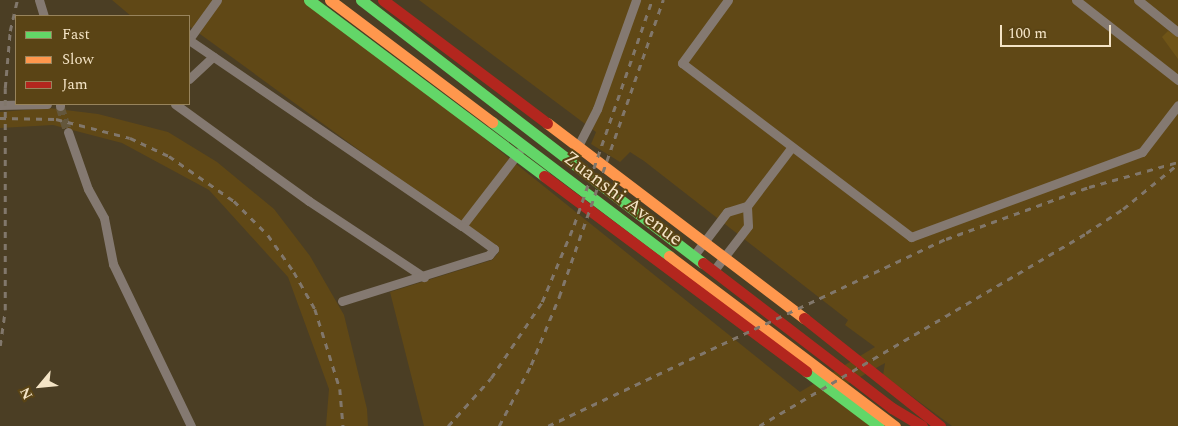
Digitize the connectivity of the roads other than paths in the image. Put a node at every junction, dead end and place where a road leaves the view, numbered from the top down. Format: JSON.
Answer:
{"nodes":[{"id":1,"x":39,"y":0,"type":"edge"},
{"id":2,"x":217,"y":0,"type":"edge"},
{"id":3,"x":310,"y":0,"type":"edge"},
{"id":4,"x":330,"y":0,"type":"edge"},
{"id":5,"x":361,"y":0,"type":"edge"},
{"id":6,"x":383,"y":0,"type":"edge"},
{"id":7,"x":636,"y":0,"type":"edge"},
{"id":8,"x":728,"y":0,"type":"edge"},
{"id":9,"x":1076,"y":0,"type":"edge"},
{"id":10,"x":1138,"y":0,"type":"edge"},
{"id":11,"x":341,"y":8,"type":"junction"},
{"id":12,"x":44,"y":15,"type":"edge"},
{"id":13,"x":333,"y":18,"type":"junction"},
{"id":14,"x":1178,"y":32,"type":"edge"},
{"id":15,"x":190,"y":39,"type":"edge"},
{"id":16,"x":190,"y":41,"type":"edge"},
{"id":17,"x":213,"y":57,"type":"junction"},
{"id":18,"x":190,"y":78,"type":"edge"},
{"id":19,"x":1178,"y":80,"type":"edge"},
{"id":20,"x":0,"y":105,"type":"edge"},
{"id":21,"x":15,"y":105,"type":"edge"},
{"id":22,"x":176,"y":105,"type":"edge"},
{"id":23,"x":1178,"y":105,"type":"edge"},
{"id":24,"x":68,"y":132,"type":"tunnel mouth"},
{"id":25,"x":523,"y":146,"type":"junction"},
{"id":26,"x":578,"y":146,"type":"junction"},
{"id":27,"x":791,"y":148,"type":"junction"},
{"id":28,"x":515,"y":157,"type":"junction"},
{"id":29,"x":747,"y":206,"type":"junction"},
{"id":30,"x":462,"y":226,"type":"junction"},
{"id":31,"x":706,"y":240,"type":"junction"},
{"id":32,"x":695,"y":254,"type":"junction"},
{"id":33,"x":727,"y":257,"type":"junction"},
{"id":34,"x":715,"y":269,"type":"junction"},
{"id":35,"x":424,"y":277,"type":"junction"},
{"id":36,"x":342,"y":301,"type":"dead end"},
{"id":37,"x":858,"y":363,"type":"junction"},
{"id":38,"x":892,"y":408,"type":"junction"},
{"id":39,"x":890,"y":425,"type":"edge"},
{"id":40,"x":191,"y":426,"type":"edge"},
{"id":41,"x":916,"y":426,"type":"edge"},
{"id":42,"x":922,"y":426,"type":"edge"},
{"id":43,"x":940,"y":426,"type":"edge"}],
"edges":[{"from":1,"to":12,"type":"street"},
{"from":2,"to":15,"type":"street"},
{"from":3,"to":13,"type":"main road"},
{"from":4,"to":11,"type":"main road","name":"Zuanshi Avenue"},
{"from":5,"to":32,"type":"main road","name":"Zuanshi Avenue"},
{"from":6,"to":26,"type":"main road"},
{"from":7,"to":26,"type":"street"},
{"from":8,"to":27,"type":"street"},
{"from":9,"to":19,"type":"street"},
{"from":10,"to":14,"type":"street"},
{"from":11,"to":13,"type":"main road"},
{"from":11,"to":25,"type":"main road","name":"Zuanshi Avenue"},
{"from":13,"to":28,"type":"main road"},
{"from":16,"to":17,"type":"street"},
{"from":17,"to":18,"type":"street"},
{"from":17,"to":30,"type":"street"},
{"from":20,"to":21,"type":"street"},
{"from":22,"to":35,"type":"street"},
{"from":23,"to":27,"type":"street"},
{"from":24,"to":40,"type":"street"},
{"from":25,"to":28,"type":"street"},
{"from":25,"to":39,"type":"main road","name":"Zuanshi Avenue"},
{"from":26,"to":31,"type":"main road"},
{"from":27,"to":29,"type":"street"},
{"from":28,"to":30,"type":"street"},
{"from":28,"to":39,"type":"main road"},
{"from":29,"to":31,"type":"street"},
{"from":29,"to":33,"type":"street"},
{"from":30,"to":35,"type":"street"},
{"from":31,"to":32,"type":"street"},
{"from":31,"to":33,"type":"main road"},
{"from":32,"to":34,"type":"main road","name":"Zuanshi Avenue"},
{"from":33,"to":34,"type":"street"},
{"from":33,"to":37,"type":"main road"},
{"from":34,"to":38,"type":"main road","name":"Zuanshi Avenue"},
{"from":35,"to":36,"type":"street"},
{"from":37,"to":38,"type":"main road"},
{"from":37,"to":43,"type":"main road"},
{"from":38,"to":41,"type":"main road"},
{"from":38,"to":42,"type":"main road","name":"Zuanshi Avenue"}]}
